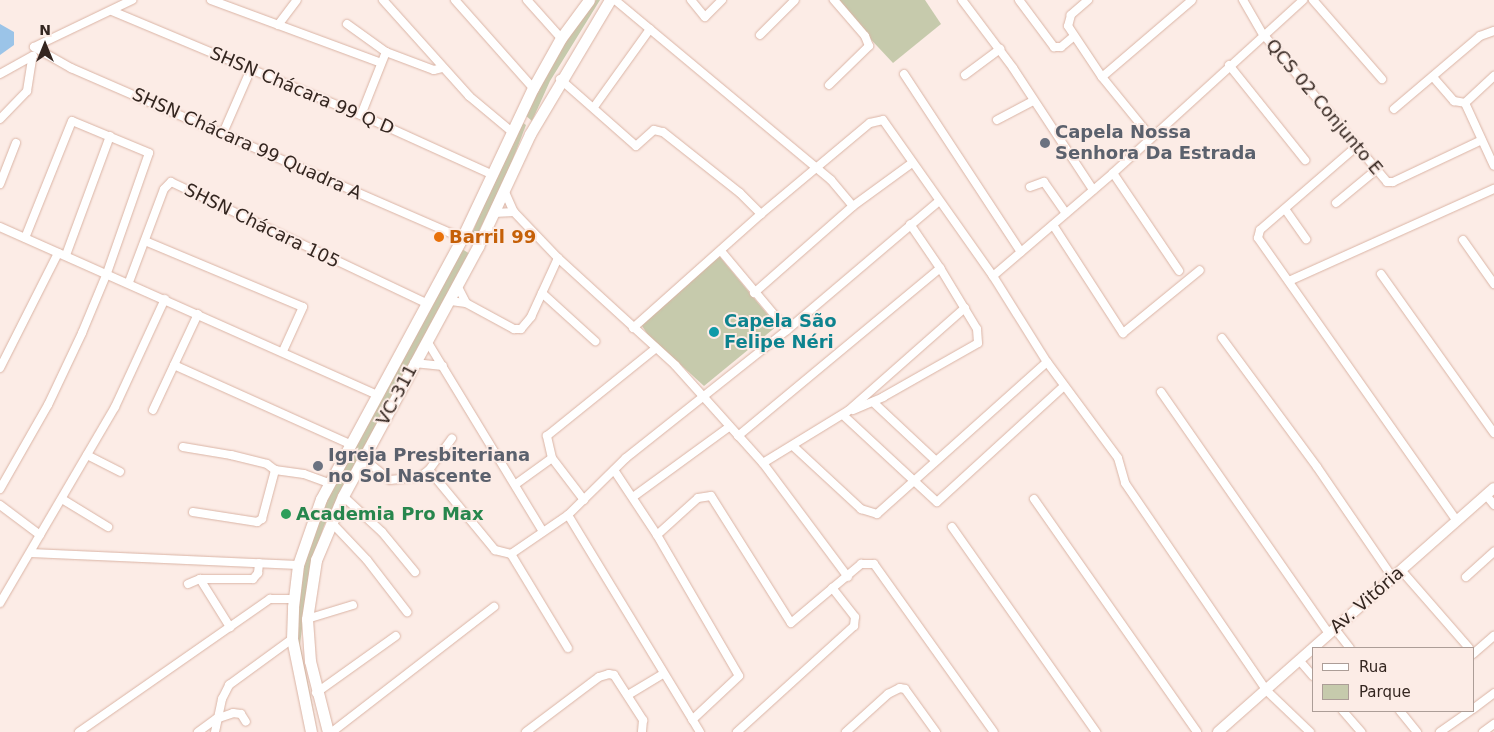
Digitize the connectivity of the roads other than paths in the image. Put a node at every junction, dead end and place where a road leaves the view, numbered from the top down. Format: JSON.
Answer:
{"nodes":[{"id":1,"x":132,"y":0,"type":"edge"},
{"id":2,"x":210,"y":0,"type":"edge"},
{"id":3,"x":296,"y":0,"type":"edge"},
{"id":4,"x":383,"y":0,"type":"edge"},
{"id":5,"x":454,"y":0,"type":"edge"},
{"id":6,"x":527,"y":0,"type":"edge"},
{"id":7,"x":589,"y":0,"type":"edge"},
{"id":8,"x":610,"y":0,"type":"edge"},
{"id":9,"x":615,"y":0,"type":"edge"},
{"id":10,"x":691,"y":0,"type":"edge"},
{"id":11,"x":722,"y":0,"type":"edge"},
{"id":12,"x":795,"y":0,"type":"edge"},
{"id":13,"x":834,"y":0,"type":"edge"},
{"id":14,"x":962,"y":0,"type":"edge"},
{"id":15,"x":1018,"y":0,"type":"edge"},
{"id":16,"x":1088,"y":0,"type":"edge"},
{"id":17,"x":1192,"y":0,"type":"edge"},
{"id":18,"x":1243,"y":0,"type":"edge"},
{"id":19,"x":1303,"y":0,"type":"edge"},
{"id":20,"x":1313,"y":0,"type":"edge"},
{"id":21,"x":222,"y":2,"type":"edge"},
{"id":22,"x":112,"y":11,"type":"junction"},
{"id":23,"x":347,"y":24,"type":"dead end"},
{"id":24,"x":278,"y":25,"type":"junction"},
{"id":25,"x":650,"y":29,"type":"junction"},
{"id":26,"x":1494,"y":31,"type":"edge"},
{"id":27,"x":1263,"y":34,"type":"junction"},
{"id":28,"x":760,"y":35,"type":"dead end"},
{"id":29,"x":1074,"y":36,"type":"junction"},
{"id":30,"x":561,"y":38,"type":"junction"},
{"id":31,"x":34,"y":47,"type":"junction"},
{"id":32,"x":1000,"y":49,"type":"junction"},
{"id":33,"x":386,"y":52,"type":"junction"},
{"id":34,"x":32,"y":58,"type":"junction"},
{"id":35,"x":381,"y":63,"type":"junction"},
{"id":36,"x":1228,"y":65,"type":"junction"},
{"id":37,"x":442,"y":68,"type":"junction"},
{"id":38,"x":251,"y":69,"type":"junction"},
{"id":39,"x":0,"y":74,"type":"edge"},
{"id":40,"x":904,"y":74,"type":"dead end"},
{"id":41,"x":965,"y":75,"type":"dead end"},
{"id":42,"x":1494,"y":76,"type":"edge"},
{"id":43,"x":1102,"y":77,"type":"junction"},
{"id":44,"x":1433,"y":77,"type":"junction"},
{"id":45,"x":560,"y":79,"type":"junction"},
{"id":46,"x":1382,"y":80,"type":"dead end"},
{"id":47,"x":829,"y":85,"type":"dead end"},
{"id":48,"x":533,"y":88,"type":"junction"},
{"id":49,"x":1032,"y":101,"type":"junction"},
{"id":50,"x":1465,"y":103,"type":"junction"},
{"id":51,"x":594,"y":107,"type":"junction"},
{"id":52,"x":1394,"y":109,"type":"dead end"},
{"id":53,"x":361,"y":115,"type":"junction"},
{"id":54,"x":0,"y":119,"type":"edge"},
{"id":55,"x":997,"y":120,"type":"dead end"},
{"id":56,"x":513,"y":126,"type":"junction"},
{"id":57,"x":223,"y":132,"type":"junction"},
{"id":58,"x":530,"y":134,"type":"junction"},
{"id":59,"x":110,"y":136,"type":"junction"},
{"id":60,"x":1151,"y":137,"type":"junction"},
{"id":61,"x":1482,"y":140,"type":"junction"},
{"id":62,"x":16,"y":143,"type":"dead end"},
{"id":63,"x":1357,"y":146,"type":"junction"},
{"id":64,"x":1305,"y":160,"type":"dead end"},
{"id":65,"x":912,"y":163,"type":"junction"},
{"id":66,"x":1494,"y":166,"type":"edge"},
{"id":67,"x":816,"y":169,"type":"junction"},
{"id":68,"x":1376,"y":170,"type":"junction"},
{"id":69,"x":491,"y":174,"type":"junction"},
{"id":70,"x":1112,"y":174,"type":"junction"},
{"id":71,"x":0,"y":184,"type":"edge"},
{"id":72,"x":506,"y":186,"type":"junction"},
{"id":73,"x":1030,"y":187,"type":"dead end"},
{"id":74,"x":1494,"y":189,"type":"edge"},
{"id":75,"x":1093,"y":190,"type":"junction"},
{"id":76,"x":938,"y":202,"type":"junction"},
{"id":77,"x":1336,"y":203,"type":"dead end"},
{"id":78,"x":853,"y":206,"type":"junction"},
{"id":79,"x":1285,"y":209,"type":"junction"},
{"id":80,"x":494,"y":212,"type":"junction"},
{"id":81,"x":514,"y":212,"type":"junction"},
{"id":82,"x":1066,"y":213,"type":"junction"},
{"id":83,"x":761,"y":214,"type":"junction"},
{"id":84,"x":910,"y":224,"type":"junction"},
{"id":85,"x":1053,"y":225,"type":"junction"},
{"id":86,"x":1,"y":230,"type":"edge"},
{"id":87,"x":25,"y":238,"type":"junction"},
{"id":88,"x":462,"y":238,"type":"junction"},
{"id":89,"x":1306,"y":238,"type":"dead end"},
{"id":90,"x":1463,"y":240,"type":"dead end"},
{"id":91,"x":145,"y":241,"type":"junction"},
{"id":92,"x":478,"y":246,"type":"junction"},
{"id":93,"x":721,"y":251,"type":"junction"},
{"id":94,"x":1021,"y":252,"type":"junction"},
{"id":95,"x":62,"y":254,"type":"junction"},
{"id":96,"x":558,"y":258,"type":"junction"},
{"id":97,"x":940,"y":268,"type":"junction"},
{"id":98,"x":1200,"y":270,"type":"dead end"},
{"id":99,"x":1179,"y":271,"type":"dead end"},
{"id":100,"x":107,"y":273,"type":"junction"},
{"id":101,"x":1381,"y":274,"type":"dead end"},
{"id":102,"x":993,"y":276,"type":"junction"},
{"id":103,"x":1288,"y":281,"type":"junction"},
{"id":104,"x":129,"y":282,"type":"junction"},
{"id":105,"x":1494,"y":284,"type":"edge"},
{"id":106,"x":458,"y":287,"type":"junction"},
{"id":107,"x":542,"y":293,"type":"junction"},
{"id":108,"x":754,"y":293,"type":"junction"},
{"id":109,"x":165,"y":299,"type":"junction"},
{"id":110,"x":451,"y":301,"type":"junction"},
{"id":111,"x":426,"y":303,"type":"junction"},
{"id":112,"x":466,"y":303,"type":"junction"},
{"id":113,"x":965,"y":308,"type":"junction"},
{"id":114,"x":198,"y":314,"type":"junction"},
{"id":115,"x":633,"y":328,"type":"junction"},
{"id":116,"x":787,"y":330,"type":"junction"},
{"id":117,"x":1222,"y":338,"type":"dead end"},
{"id":118,"x":427,"y":341,"type":"junction"},
{"id":119,"x":595,"y":341,"type":"dead end"},
{"id":120,"x":656,"y":348,"type":"junction"},
{"id":121,"x":283,"y":351,"type":"junction"},
{"id":122,"x":1046,"y":362,"type":"junction"},
{"id":123,"x":414,"y":363,"type":"junction"},
{"id":124,"x":174,"y":365,"type":"junction"},
{"id":125,"x":443,"y":366,"type":"junction"},
{"id":126,"x":0,"y":368,"type":"edge"},
{"id":127,"x":1064,"y":386,"type":"junction"},
{"id":128,"x":1161,"y":392,"type":"dead end"},
{"id":129,"x":378,"y":395,"type":"junction"},
{"id":130,"x":703,"y":396,"type":"junction"},
{"id":131,"x":873,"y":402,"type":"junction"},
{"id":132,"x":152,"y":410,"type":"dead end"},
{"id":133,"x":846,"y":413,"type":"junction"},
{"id":134,"x":362,"y":422,"type":"junction"},
{"id":135,"x":728,"y":426,"type":"junction"},
{"id":136,"x":1494,"y":433,"type":"edge"},
{"id":137,"x":738,"y":436,"type":"junction"},
{"id":138,"x":452,"y":438,"type":"dead end"},
{"id":139,"x":374,"y":439,"type":"junction"},
{"id":140,"x":350,"y":444,"type":"junction"},
{"id":141,"x":793,"y":446,"type":"junction"},
{"id":142,"x":183,"y":447,"type":"dead end"},
{"id":143,"x":87,"y":455,"type":"junction"},
{"id":144,"x":552,"y":458,"type":"junction"},
{"id":145,"x":364,"y":459,"type":"junction"},
{"id":146,"x":936,"y":461,"type":"junction"},
{"id":147,"x":763,"y":463,"type":"junction"},
{"id":148,"x":275,"y":470,"type":"junction"},
{"id":149,"x":429,"y":470,"type":"junction"},
{"id":150,"x":614,"y":470,"type":"junction"},
{"id":151,"x":120,"y":472,"type":"dead end"},
{"id":152,"x":917,"y":480,"type":"junction"},
{"id":153,"x":329,"y":483,"type":"junction"},
{"id":154,"x":516,"y":484,"type":"junction"},
{"id":155,"x":0,"y":488,"type":"edge"},
{"id":156,"x":1490,"y":491,"type":"edge"},
{"id":157,"x":344,"y":496,"type":"junction"},
{"id":158,"x":633,"y":497,"type":"junction"},
{"id":159,"x":62,"y":499,"type":"junction"},
{"id":160,"x":1034,"y":499,"type":"dead end"},
{"id":161,"x":584,"y":500,"type":"junction"},
{"id":162,"x":1494,"y":504,"type":"edge"},
{"id":163,"x":0,"y":505,"type":"edge"},
{"id":164,"x":193,"y":512,"type":"dead end"},
{"id":165,"x":568,"y":515,"type":"junction"},
{"id":166,"x":1457,"y":521,"type":"junction"},
{"id":167,"x":331,"y":522,"type":"junction"},
{"id":168,"x":108,"y":527,"type":"dead end"},
{"id":169,"x":952,"y":527,"type":"dead end"},
{"id":170,"x":543,"y":532,"type":"junction"},
{"id":171,"x":40,"y":535,"type":"junction"},
{"id":172,"x":657,"y":535,"type":"junction"},
{"id":173,"x":1494,"y":552,"type":"edge"},
{"id":174,"x":31,"y":553,"type":"junction"},
{"id":175,"x":511,"y":554,"type":"junction"},
{"id":176,"x":259,"y":563,"type":"junction"},
{"id":177,"x":298,"y":565,"type":"junction"},
{"id":178,"x":1401,"y":570,"type":"junction"},
{"id":179,"x":415,"y":572,"type":"dead end"},
{"id":180,"x":848,"y":577,"type":"junction"},
{"id":181,"x":1466,"y":577,"type":"dead end"},
{"id":182,"x":1392,"y":578,"type":"junction"},
{"id":183,"x":200,"y":579,"type":"junction"},
{"id":184,"x":188,"y":584,"type":"dead end"},
{"id":185,"x":832,"y":588,"type":"junction"},
{"id":186,"x":293,"y":599,"type":"junction"},
{"id":187,"x":0,"y":603,"type":"edge"},
{"id":188,"x":353,"y":605,"type":"dead end"},
{"id":189,"x":308,"y":606,"type":"junction"},
{"id":190,"x":494,"y":608,"type":"dead end"},
{"id":191,"x":407,"y":612,"type":"dead end"},
{"id":192,"x":319,"y":614,"type":"junction"},
{"id":193,"x":307,"y":619,"type":"junction"},
{"id":194,"x":230,"y":627,"type":"junction"},
{"id":195,"x":1332,"y":631,"type":"junction"},
{"id":196,"x":396,"y":636,"type":"dead end"},
{"id":197,"x":1494,"y":636,"type":"edge"},
{"id":198,"x":292,"y":638,"type":"junction"},
{"id":199,"x":1314,"y":647,"type":"edge"},
{"id":200,"x":1349,"y":647,"type":"edge"},
{"id":201,"x":1468,"y":647,"type":"edge"},
{"id":202,"x":568,"y":648,"type":"dead end"},
{"id":203,"x":1312,"y":649,"type":"edge"},
{"id":204,"x":1474,"y":651,"type":"edge"},
{"id":205,"x":1299,"y":660,"type":"junction"},
{"id":206,"x":312,"y":673,"type":"junction"},
{"id":207,"x":663,"y":674,"type":"junction"},
{"id":208,"x":1312,"y":675,"type":"edge"},
{"id":209,"x":329,"y":682,"type":"junction"},
{"id":210,"x":1266,"y":690,"type":"junction"},
{"id":211,"x":316,"y":693,"type":"junction"},
{"id":212,"x":1494,"y":693,"type":"edge"},
{"id":213,"x":628,"y":695,"type":"junction"},
{"id":214,"x":1474,"y":708,"type":"edge"},
{"id":215,"x":1344,"y":712,"type":"edge"},
{"id":216,"x":1401,"y":712,"type":"edge"},
{"id":217,"x":1468,"y":712,"type":"edge"},
{"id":218,"x":216,"y":719,"type":"junction"},
{"id":219,"x":692,"y":720,"type":"junction"},
{"id":220,"x":246,"y":722,"type":"dead end"},
{"id":221,"x":1494,"y":724,"type":"edge"},
{"id":222,"x":331,"y":729,"type":"edge"},
{"id":223,"x":1223,"y":730,"type":"edge"},
{"id":224,"x":936,"y":731,"type":"edge"},
{"id":225,"x":79,"y":732,"type":"edge"},
{"id":226,"x":198,"y":732,"type":"edge"},
{"id":227,"x":215,"y":732,"type":"edge"},
{"id":228,"x":311,"y":732,"type":"edge"},
{"id":229,"x":526,"y":732,"type":"edge"},
{"id":230,"x":642,"y":732,"type":"edge"},
{"id":231,"x":700,"y":732,"type":"edge"},
{"id":232,"x":737,"y":732,"type":"edge"},
{"id":233,"x":846,"y":732,"type":"edge"},
{"id":234,"x":994,"y":732,"type":"edge"},
{"id":235,"x":1096,"y":732,"type":"edge"},
{"id":236,"x":1197,"y":732,"type":"edge"},
{"id":237,"x":1310,"y":732,"type":"edge"},
{"id":238,"x":1361,"y":732,"type":"edge"},
{"id":239,"x":1417,"y":732,"type":"edge"},
{"id":240,"x":1425,"y":732,"type":"edge"},
{"id":241,"x":1440,"y":732,"type":"edge"},
{"id":242,"x":1483,"y":732,"type":"edge"}],
"edges":[{"from":1,"to":22,"type":"street"},
{"from":2,"to":21,"type":"street"},
{"from":3,"to":24,"type":"street"},
{"from":4,"to":37,"type":"street"},
{"from":5,"to":48,"type":"street"},
{"from":6,"to":30,"type":"street"},
{"from":7,"to":30,"type":"main road"},
{"from":8,"to":45,"type":"main road","name":"VC-311"},
{"from":9,"to":25,"type":"street"},
{"from":10,"to":11,"type":"street"},
{"from":12,"to":28,"type":"street"},
{"from":13,"to":47,"type":"street"},
{"from":14,"to":32,"type":"street"},
{"from":15,"to":29,"type":"street"},
{"from":16,"to":29,"type":"street"},
{"from":17,"to":43,"type":"street"},
{"from":18,"to":27,"type":"street","name":"QCS 02 Conjunto E"},
{"from":19,"to":27,"type":"street"},
{"from":20,"to":46,"type":"street"},
{"from":21,"to":24,"type":"street"},
{"from":22,"to":31,"type":"street"},
{"from":22,"to":38,"type":"street","name":"SHSN Chácara 99 Q D"},
{"from":23,"to":33,"type":"street"},
{"from":24,"to":35,"type":"street"},
{"from":25,"to":51,"type":"street"},
{"from":25,"to":67,"type":"street"},
{"from":26,"to":44,"type":"street"},
{"from":27,"to":36,"type":"street"},
{"from":27,"to":63,"type":"street","name":"QCS 02 Conjunto E"},
{"from":29,"to":43,"type":"street"},
{"from":30,"to":48,"type":"main road"},
{"from":31,"to":34,"type":"street"},
{"from":31,"to":57,"type":"street","name":"SHSN Chácara 99 Quadra A"},
{"from":32,"to":41,"type":"street"},
{"from":32,"to":49,"type":"street"},
{"from":33,"to":35,"type":"street"},
{"from":33,"to":37,"type":"street"},
{"from":34,"to":39,"type":"street"},
{"from":34,"to":54,"type":"street"},
{"from":35,"to":53,"type":"street"},
{"from":36,"to":60,"type":"street"},
{"from":36,"to":64,"type":"street"},
{"from":37,"to":56,"type":"street"},
{"from":38,"to":53,"type":"street","name":"SHSN Chácara 99 Q D"},
{"from":38,"to":57,"type":"street"},
{"from":40,"to":94,"type":"street"},
{"from":42,"to":50,"type":"street"},
{"from":43,"to":60,"type":"street"},
{"from":44,"to":50,"type":"street"},
{"from":44,"to":52,"type":"street"},
{"from":45,"to":51,"type":"street"},
{"from":45,"to":58,"type":"main road","name":"VC-311"},
{"from":48,"to":56,"type":"main road"},
{"from":49,"to":55,"type":"street"},
{"from":49,"to":75,"type":"street"},
{"from":50,"to":61,"type":"street"},
{"from":51,"to":83,"type":"street"},
{"from":53,"to":69,"type":"street","name":"SHSN Chácara 99 Q D"},
{"from":56,"to":58,"type":"main road"},
{"from":56,"to":69,"type":"main road"},
{"from":57,"to":88,"type":"street","name":"SHSN Chácara 99 Quadra A"},
{"from":58,"to":72,"type":"main road","name":"VC-311"},
{"from":59,"to":87,"type":"street"},
{"from":59,"to":95,"type":"street"},
{"from":59,"to":100,"type":"street"},
{"from":60,"to":70,"type":"street"},
{"from":61,"to":66,"type":"street"},
{"from":61,"to":68,"type":"street","name":"QCS 02 Conjunto E"},
{"from":62,"to":71,"type":"street"},
{"from":63,"to":68,"type":"street","name":"QCS 02 Conjunto E"},
{"from":63,"to":79,"type":"street"},
{"from":65,"to":67,"type":"street"},
{"from":65,"to":76,"type":"street"},
{"from":65,"to":78,"type":"street"},
{"from":67,"to":78,"type":"street"},
{"from":67,"to":83,"type":"street"},
{"from":68,"to":77,"type":"street"},
{"from":69,"to":88,"type":"main road","name":"VC-311"},
{"from":70,"to":75,"type":"street"},
{"from":70,"to":99,"type":"street"},
{"from":72,"to":80,"type":"main road","name":"VC-311"},
{"from":72,"to":81,"type":"street"},
{"from":73,"to":82,"type":"street"},
{"from":74,"to":103,"type":"street"},
{"from":75,"to":82,"type":"street"},
{"from":76,"to":84,"type":"street"},
{"from":76,"to":102,"type":"street"},
{"from":78,"to":108,"type":"street"},
{"from":79,"to":89,"type":"street"},
{"from":79,"to":103,"type":"street"},
{"from":80,"to":81,"type":"street"},
{"from":80,"to":92,"type":"main road","name":"VC-311"},
{"from":81,"to":96,"type":"street"},
{"from":82,"to":85,"type":"street"},
{"from":83,"to":93,"type":"street"},
{"from":84,"to":97,"type":"street"},
{"from":84,"to":116,"type":"street"},
{"from":85,"to":94,"type":"street"},
{"from":85,"to":98,"type":"street"},
{"from":86,"to":87,"type":"street"},
{"from":87,"to":95,"type":"street"},
{"from":88,"to":92,"type":"main road"},
{"from":88,"to":111,"type":"main road","name":"VC-311"},
{"from":90,"to":105,"type":"street"},
{"from":91,"to":104,"type":"street","name":"SHSN Chácara 105"},
{"from":91,"to":111,"type":"street","name":"SHSN Chácara 105"},
{"from":91,"to":121,"type":"street"},
{"from":92,"to":106,"type":"main road","name":"VC-311"},
{"from":93,"to":108,"type":"street"},
{"from":93,"to":115,"type":"street"},
{"from":94,"to":102,"type":"street"},
{"from":95,"to":100,"type":"street"},
{"from":95,"to":126,"type":"street"},
{"from":96,"to":107,"type":"street"},
{"from":96,"to":115,"type":"street"},
{"from":97,"to":113,"type":"street"},
{"from":97,"to":137,"type":"street"},
{"from":100,"to":104,"type":"street"},
{"from":100,"to":155,"type":"street"},
{"from":101,"to":136,"type":"street"},
{"from":102,"to":122,"type":"street"},
{"from":103,"to":166,"type":"street"},
{"from":104,"to":109,"type":"street"},
{"from":106,"to":110,"type":"main road","name":"VC-311"},
{"from":106,"to":112,"type":"street"},
{"from":107,"to":112,"type":"street"},
{"from":107,"to":119,"type":"street"},
{"from":108,"to":116,"type":"street"},
{"from":109,"to":114,"type":"street"},
{"from":109,"to":143,"type":"street"},
{"from":110,"to":112,"type":"street"},
{"from":110,"to":118,"type":"main road","name":"VC-311"},
{"from":111,"to":129,"type":"main road","name":"VC-311"},
{"from":113,"to":131,"type":"street"},
{"from":113,"to":133,"type":"street"},
{"from":114,"to":121,"type":"street"},
{"from":114,"to":124,"type":"street"},
{"from":115,"to":120,"type":"street"},
{"from":116,"to":130,"type":"street"},
{"from":117,"to":182,"type":"street"},
{"from":118,"to":123,"type":"main road","name":"VC-311"},
{"from":118,"to":125,"type":"street"},
{"from":120,"to":130,"type":"street"},
{"from":120,"to":144,"type":"street"},
{"from":121,"to":129,"type":"street"},
{"from":122,"to":127,"type":"street"},
{"from":122,"to":146,"type":"street"},
{"from":123,"to":125,"type":"street"},
{"from":123,"to":139,"type":"main road","name":"VC-311"},
{"from":124,"to":132,"type":"street"},
{"from":124,"to":140,"type":"street"},
{"from":125,"to":154,"type":"street"},
{"from":127,"to":152,"type":"street"},
{"from":127,"to":210,"type":"street"},
{"from":128,"to":195,"type":"street"},
{"from":129,"to":134,"type":"main road","name":"VC-311"},
{"from":130,"to":135,"type":"street"},
{"from":130,"to":150,"type":"street"},
{"from":131,"to":133,"type":"street"},
{"from":131,"to":146,"type":"street"},
{"from":133,"to":141,"type":"street"},
{"from":133,"to":152,"type":"street"},
{"from":134,"to":139,"type":"main road"},
{"from":134,"to":140,"type":"main road","name":"VC-311"},
{"from":135,"to":137,"type":"street"},
{"from":135,"to":158,"type":"street"},
{"from":137,"to":147,"type":"street"},
{"from":138,"to":149,"type":"street"},
{"from":139,"to":145,"type":"main road","name":"VC-311"},
{"from":140,"to":153,"type":"main road","name":"VC-311"},
{"from":141,"to":147,"type":"street"},
{"from":141,"to":152,"type":"street"},
{"from":142,"to":148,"type":"street"},
{"from":143,"to":151,"type":"street"},
{"from":143,"to":159,"type":"street"},
{"from":144,"to":154,"type":"street"},
{"from":144,"to":161,"type":"street"},
{"from":145,"to":149,"type":"street"},
{"from":145,"to":157,"type":"main road","name":"VC-311"},
{"from":146,"to":152,"type":"street"},
{"from":147,"to":180,"type":"street"},
{"from":148,"to":153,"type":"street"},
{"from":148,"to":164,"type":"street"},
{"from":149,"to":175,"type":"street"},
{"from":150,"to":158,"type":"street"},
{"from":150,"to":161,"type":"street"},
{"from":153,"to":177,"type":"main road","name":"VC-311"},
{"from":154,"to":170,"type":"street"},
{"from":156,"to":162,"type":"street"},
{"from":156,"to":166,"type":"street","name":"Av. Vitória"},
{"from":157,"to":167,"type":"main road","name":"VC-311"},
{"from":157,"to":179,"type":"street"},
{"from":158,"to":172,"type":"street"},
{"from":159,"to":168,"type":"street"},
{"from":159,"to":171,"type":"street"},
{"from":160,"to":236,"type":"street"},
{"from":161,"to":165,"type":"street"},
{"from":163,"to":171,"type":"street"},
{"from":165,"to":170,"type":"street"},
{"from":165,"to":207,"type":"street"},
{"from":166,"to":178,"type":"street","name":"Av. Vitória"},
{"from":167,"to":189,"type":"main road","name":"VC-311"},
{"from":167,"to":191,"type":"street"},
{"from":169,"to":235,"type":"street"},
{"from":170,"to":175,"type":"street"},
{"from":171,"to":174,"type":"street"},
{"from":172,"to":185,"type":"street"},
{"from":172,"to":219,"type":"street"},
{"from":173,"to":181,"type":"street"},
{"from":174,"to":176,"type":"street"},
{"from":174,"to":187,"type":"street"},
{"from":175,"to":202,"type":"street"},
{"from":176,"to":177,"type":"street"},
{"from":176,"to":183,"type":"street"},
{"from":177,"to":186,"type":"main road","name":"VC-311"},
{"from":178,"to":182,"type":"street","name":"Av. Vitória"},
{"from":178,"to":201,"type":"street"},
{"from":180,"to":185,"type":"street"},
{"from":180,"to":234,"type":"street"},
{"from":182,"to":195,"type":"street","name":"Av. Vitória"},
{"from":183,"to":184,"type":"street"},
{"from":183,"to":194,"type":"street"},
{"from":185,"to":232,"type":"street"},
{"from":186,"to":194,"type":"street"},
{"from":186,"to":198,"type":"main road","name":"VC-311"},
{"from":188,"to":192,"type":"street"},
{"from":189,"to":192,"type":"street"},
{"from":189,"to":193,"type":"main road","name":"VC-311"},
{"from":190,"to":222,"type":"street"},
{"from":192,"to":193,"type":"street"},
{"from":193,"to":206,"type":"main road","name":"VC-311"},
{"from":194,"to":225,"type":"street"},
{"from":195,"to":199,"type":"street","name":"Av. Vitória"},
{"from":195,"to":200,"type":"street"},
{"from":196,"to":209,"type":"street"},
{"from":197,"to":204,"type":"street"},
{"from":198,"to":218,"type":"street"},
{"from":198,"to":228,"type":"main road","name":"VC-311"},
{"from":203,"to":205,"type":"street","name":"Av. Vitória"},
{"from":205,"to":208,"type":"street"},
{"from":205,"to":210,"type":"street","name":"Av. Vitória"},
{"from":206,"to":209,"type":"street"},
{"from":206,"to":211,"type":"main road","name":"VC-311"},
{"from":207,"to":213,"type":"street"},
{"from":207,"to":219,"type":"street"},
{"from":209,"to":211,"type":"street"},
{"from":210,"to":223,"type":"street","name":"Av. Vitória"},
{"from":210,"to":237,"type":"street"},
{"from":211,"to":222,"type":"main road","name":"VC-311"},
{"from":212,"to":214,"type":"street"},
{"from":213,"to":229,"type":"street"},
{"from":213,"to":230,"type":"street"},
{"from":215,"to":238,"type":"street"},
{"from":216,"to":239,"type":"street"},
{"from":217,"to":241,"type":"street"},
{"from":218,"to":220,"type":"street"},
{"from":218,"to":226,"type":"street"},
{"from":218,"to":227,"type":"street"},
{"from":219,"to":231,"type":"street"},
{"from":221,"to":242,"type":"street"},
{"from":224,"to":233,"type":"street"},
{"from":239,"to":240,"type":"street"}]}
